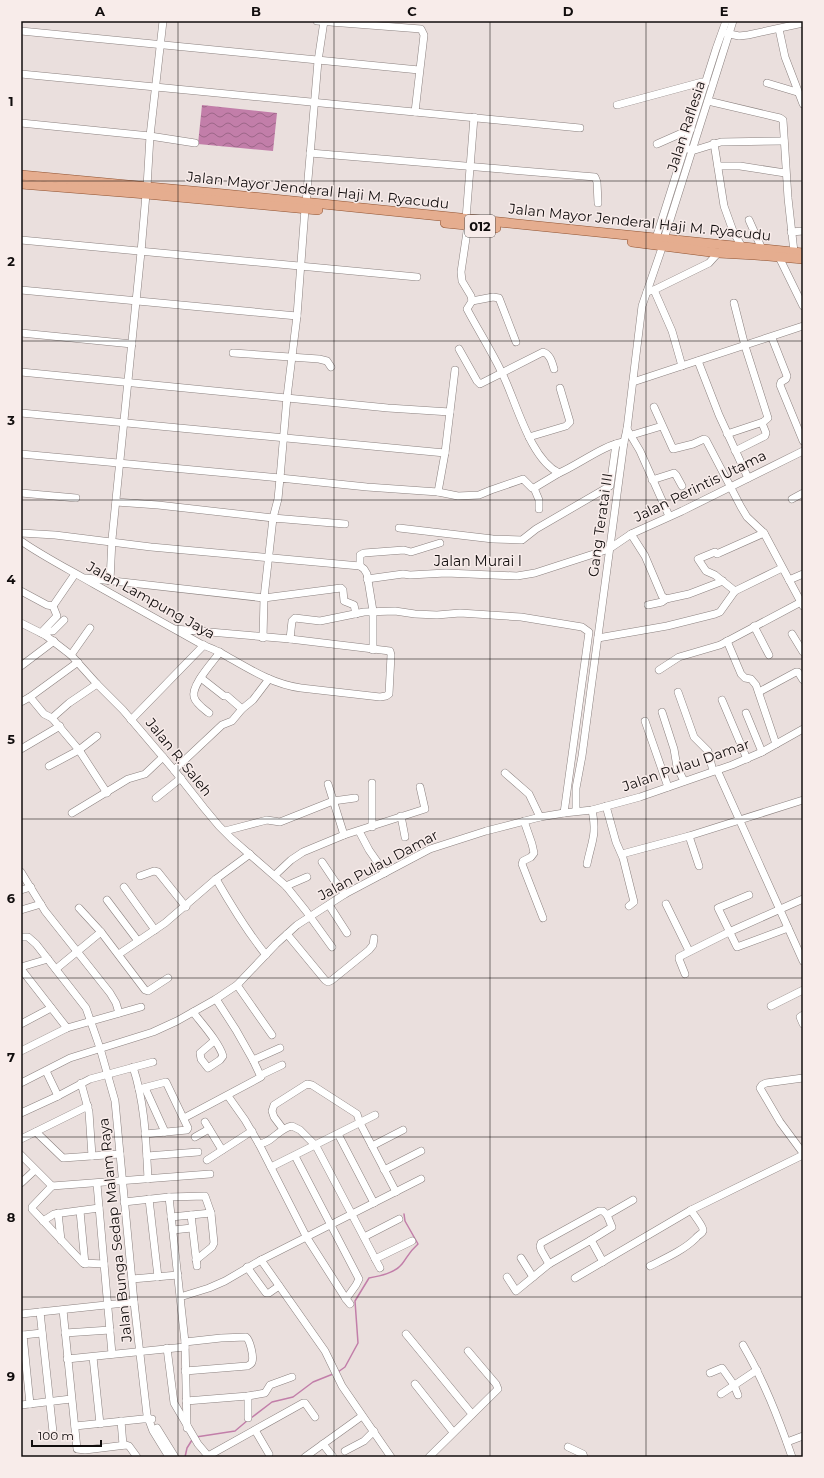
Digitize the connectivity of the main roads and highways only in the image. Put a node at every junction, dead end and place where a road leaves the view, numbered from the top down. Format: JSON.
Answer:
{"nodes":[{"id":1,"x":21,"y":175,"type":"edge"},
{"id":2,"x":21,"y":184,"type":"edge"},
{"id":3,"x":146,"y":190,"type":"junction"},
{"id":4,"x":305,"y":206,"type":"junction"},
{"id":5,"x":426,"y":215,"type":"junction"},
{"id":6,"x":439,"y":222,"type":"junction"},
{"id":7,"x":465,"y":223,"type":"junction"},
{"id":8,"x":660,"y":241,"type":"junction"},
{"id":9,"x":759,"y":252,"type":"junction"},
{"id":10,"x":798,"y":252,"type":"edge"},
{"id":11,"x":779,"y":255,"type":"junction"},
{"id":12,"x":803,"y":259,"type":"edge"}],
"edges":[{"from":1,"to":3,"type":"main road","name":"Jalan Mayor Jenderal Haji M. Ryacudu"},
{"from":2,"to":3,"type":"main road","name":"Jalan Mayor Jenderal Haji M. Ryacudu","number":"012"},
{"from":3,"to":4,"type":"main road","name":"Jalan Mayor Jenderal Haji M. Ryacudu","number":"012"},
{"from":4,"to":5,"type":"main road","name":"Jalan Mayor Jenderal Haji M. Ryacudu","number":"012"},
{"from":4,"to":6,"type":"main road","name":"Jalan Mayor Jenderal Haji M. Ryacudu","number":"012"},
{"from":5,"to":6,"type":"main road"},
{"from":5,"to":7,"type":"main road","name":"Jalan Mayor Jenderal Haji M. Ryacudu","number":"012"},
{"from":6,"to":7,"type":"main road","name":"Jalan Mayor Jenderal Haji M. Ryacudu","number":"012"},
{"from":7,"to":8,"type":"main road","name":"Jalan Mayor Jenderal Haji M. Ryacudu","number":"012"},
{"from":8,"to":9,"type":"main road","name":"Jalan Mayor Jenderal Haji M. Ryacudu"},
{"from":8,"to":9,"type":"main road","name":"Jalan Mayor Jenderal Haji M. Ryacudu"},
{"from":9,"to":11,"type":"main road","name":"Jalan Mayor Jenderal Haji M. Ryacudu"},
{"from":10,"to":11,"type":"main road","name":"Jalan Mayor Jenderal Haji M. Ryacudu"},
{"from":11,"to":12,"type":"main road","name":"Jalan Mayor Jenderal Haji M. Ryacudu"}]}
